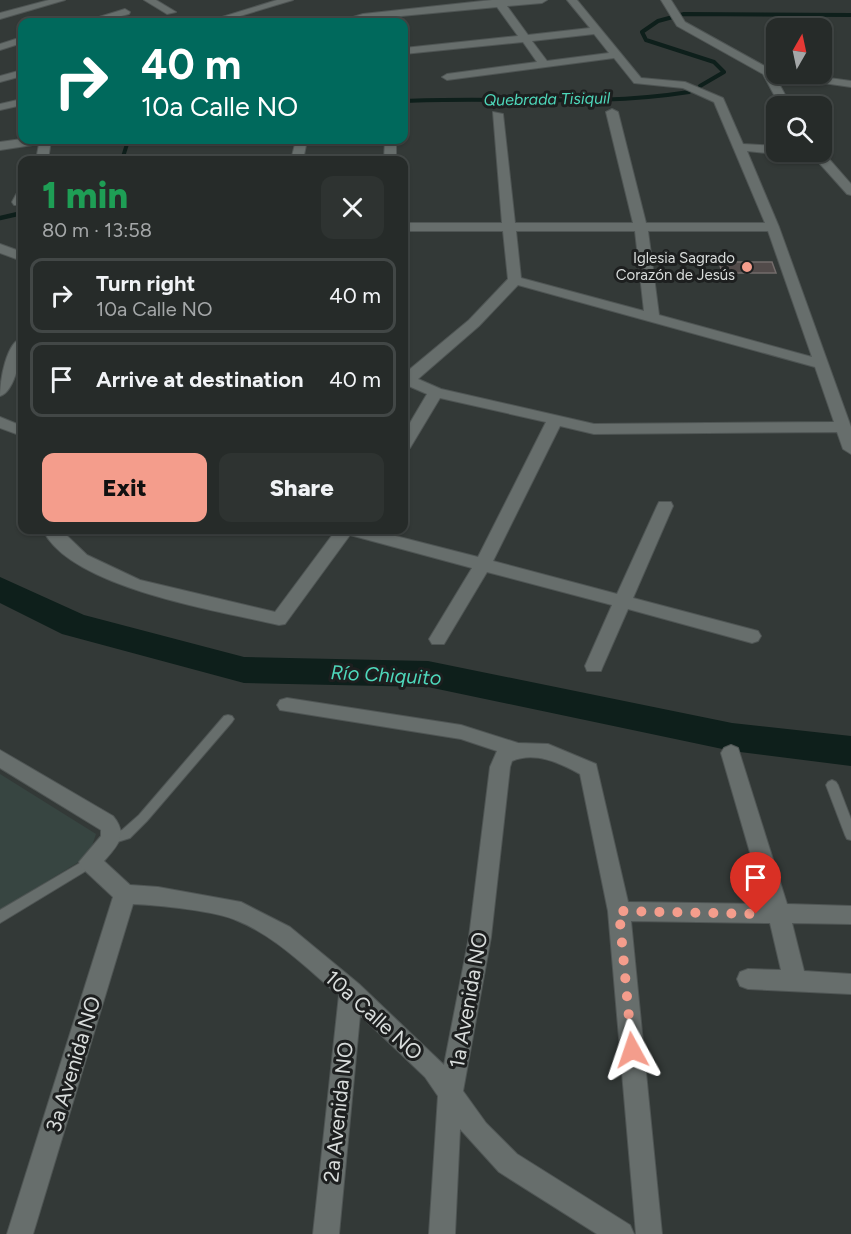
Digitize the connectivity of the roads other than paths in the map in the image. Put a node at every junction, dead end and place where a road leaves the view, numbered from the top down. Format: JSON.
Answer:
{"nodes":[{"id":1,"x":60,"y":0,"type":"edge"},
{"id":2,"x":148,"y":0,"type":"edge"},
{"id":3,"x":288,"y":0,"type":"edge"},
{"id":4,"x":542,"y":0,"type":"edge"},
{"id":5,"x":572,"y":0,"type":"edge"},
{"id":6,"x":666,"y":0,"type":"edge"},
{"id":7,"x":499,"y":2,"type":"edge"},
{"id":8,"x":125,"y":12,"type":"dead end"},
{"id":9,"x":171,"y":12,"type":"dead end"},
{"id":10,"x":0,"y":16,"type":"edge"},
{"id":11,"x":103,"y":18,"type":"edge"},
{"id":12,"x":225,"y":18,"type":"edge"},
{"id":13,"x":353,"y":18,"type":"edge"},
{"id":14,"x":595,"y":31,"type":"junction"},
{"id":15,"x":527,"y":38,"type":"junction"},
{"id":16,"x":18,"y":41,"type":"edge"},
{"id":17,"x":0,"y":46,"type":"edge"},
{"id":18,"x":408,"y":51,"type":"edge"},
{"id":19,"x":616,"y":55,"type":"junction"},
{"id":20,"x":545,"y":65,"type":"junction"},
{"id":21,"x":766,"y":71,"type":"edge"},
{"id":22,"x":18,"y":74,"type":"edge"},
{"id":23,"x":447,"y":77,"type":"dead end"},
{"id":24,"x":0,"y":79,"type":"edge"},
{"id":25,"x":832,"y":80,"type":"edge"},
{"id":26,"x":849,"y":82,"type":"edge"},
{"id":27,"x":18,"y":103,"type":"edge"},
{"id":28,"x":0,"y":107,"type":"edge"},
{"id":29,"x":612,"y":112,"type":"dead end"},
{"id":30,"x":497,"y":114,"type":"dead end"},
{"id":31,"x":18,"y":144,"type":"edge"},
{"id":32,"x":0,"y":146,"type":"edge"},
{"id":33,"x":740,"y":147,"type":"junction"},
{"id":34,"x":766,"y":149,"type":"edge"},
{"id":35,"x":826,"y":162,"type":"edge"},
{"id":36,"x":851,"y":191,"type":"edge"},
{"id":37,"x":408,"y":227,"type":"edge"},
{"id":38,"x":772,"y":227,"type":"junction"},
{"id":39,"x":641,"y":228,"type":"junction"},
{"id":40,"x":511,"y":229,"type":"junction"},
{"id":41,"x":0,"y":248,"type":"edge"},
{"id":42,"x":18,"y":255,"type":"edge"},
{"id":43,"x":515,"y":280,"type":"junction"},
{"id":44,"x":652,"y":318,"type":"junction"},
{"id":45,"x":18,"y":351,"type":"edge"},
{"id":46,"x":819,"y":364,"type":"junction"},
{"id":47,"x":408,"y":377,"type":"edge"},
{"id":48,"x":408,"y":380,"type":"edge"},
{"id":49,"x":0,"y":391,"type":"edge"},
{"id":50,"x":436,"y":392,"type":"junction"},
{"id":51,"x":555,"y":420,"type":"junction"},
{"id":52,"x":0,"y":422,"type":"edge"},
{"id":53,"x":842,"y":427,"type":"junction"},
{"id":54,"x":18,"y":429,"type":"edge"},
{"id":55,"x":408,"y":438,"type":"edge"},
{"id":56,"x":851,"y":449,"type":"edge"},
{"id":57,"x":665,"y":506,"type":"dead end"},
{"id":58,"x":55,"y":534,"type":"edge"},
{"id":59,"x":342,"y":534,"type":"edge"},
{"id":60,"x":368,"y":534,"type":"edge"},
{"id":61,"x":483,"y":564,"type":"junction"},
{"id":62,"x":622,"y":603,"type":"junction"},
{"id":63,"x":752,"y":636,"type":"dead end"},
{"id":64,"x":438,"y":639,"type":"dead end"},
{"id":65,"x":594,"y":666,"type":"dead end"},
{"id":66,"x":287,"y":705,"type":"dead end"},
{"id":67,"x":228,"y":719,"type":"dead end"},
{"id":68,"x":731,"y":753,"type":"dead end"},
{"id":69,"x":0,"y":758,"type":"edge"},
{"id":70,"x":507,"y":759,"type":"junction"},
{"id":71,"x":832,"y":785,"type":"dead end"},
{"id":72,"x":851,"y":835,"type":"edge"},
{"id":73,"x":111,"y":839,"type":"junction"},
{"id":74,"x":90,"y":862,"type":"junction"},
{"id":75,"x":125,"y":894,"type":"junction"},
{"id":76,"x":619,"y":911,"type":"junction"},
{"id":77,"x":779,"y":914,"type":"junction"},
{"id":78,"x":851,"y":915,"type":"edge"},
{"id":79,"x":0,"y":917,"type":"edge"},
{"id":80,"x":748,"y":979,"type":"dead end"},
{"id":81,"x":795,"y":982,"type":"junction"},
{"id":82,"x":851,"y":984,"type":"edge"},
{"id":83,"x":351,"y":991,"type":"junction"},
{"id":84,"x":450,"y":1096,"type":"junction"},
{"id":85,"x":20,"y":1234,"type":"edge"},
{"id":86,"x":326,"y":1234,"type":"edge"},
{"id":87,"x":442,"y":1234,"type":"edge"},
{"id":88,"x":621,"y":1234,"type":"edge"},
{"id":89,"x":649,"y":1234,"type":"edge"}],
"edges":[{"from":1,"to":10,"type":"street"},
{"from":2,"to":9,"type":"street"},
{"from":3,"to":12,"type":"street"},
{"from":4,"to":7,"type":"street"},
{"from":5,"to":14,"type":"street"},
{"from":6,"to":21,"type":"street"},
{"from":7,"to":13,"type":"street"},
{"from":7,"to":15,"type":"street"},
{"from":8,"to":11,"type":"street"},
{"from":14,"to":15,"type":"street"},
{"from":14,"to":19,"type":"street"},
{"from":15,"to":18,"type":"street"},
{"from":15,"to":20,"type":"street"},
{"from":16,"to":17,"type":"street"},
{"from":19,"to":20,"type":"street"},
{"from":19,"to":33,"type":"street"},
{"from":20,"to":23,"type":"street"},
{"from":22,"to":24,"type":"street"},
{"from":25,"to":26,"type":"street"},
{"from":27,"to":28,"type":"street"},
{"from":29,"to":39,"type":"street"},
{"from":30,"to":40,"type":"street"},
{"from":31,"to":32,"type":"street"},
{"from":33,"to":34,"type":"street"},
{"from":33,"to":38,"type":"street"},
{"from":35,"to":36,"type":"street"},
{"from":37,"to":40,"type":"street"},
{"from":38,"to":39,"type":"street"},
{"from":38,"to":46,"type":"street"},
{"from":39,"to":40,"type":"street"},
{"from":39,"to":44,"type":"street"},
{"from":40,"to":43,"type":"street"},
{"from":41,"to":42,"type":"street"},
{"from":43,"to":44,"type":"street"},
{"from":43,"to":47,"type":"street"},
{"from":44,"to":46,"type":"street"},
{"from":45,"to":49,"type":"street"},
{"from":46,"to":53,"type":"street"},
{"from":48,"to":50,"type":"street"},
{"from":50,"to":51,"type":"street"},
{"from":50,"to":55,"type":"street"},
{"from":51,"to":53,"type":"street"},
{"from":51,"to":61,"type":"street"},
{"from":52,"to":54,"type":"street"},
{"from":53,"to":56,"type":"street"},
{"from":57,"to":62,"type":"street"},
{"from":58,"to":59,"type":"street"},
{"from":60,"to":61,"type":"street"},
{"from":61,"to":62,"type":"street"},
{"from":61,"to":64,"type":"street"},
{"from":62,"to":63,"type":"street"},
{"from":62,"to":65,"type":"street"},
{"from":66,"to":70,"type":"street"},
{"from":67,"to":73,"type":"lane"},
{"from":68,"to":77,"type":"street"},
{"from":69,"to":73,"type":"street"},
{"from":70,"to":76,"type":"street"},
{"from":70,"to":84,"type":"street","name":"1a Avenida NO"},
{"from":71,"to":72,"type":"lane"},
{"from":73,"to":74,"type":"street"},
{"from":74,"to":75,"type":"street"},
{"from":74,"to":79,"type":"lane"},
{"from":75,"to":83,"type":"street","name":"10a Calle NO"},
{"from":75,"to":85,"type":"street","name":"3a Avenida NO"},
{"from":76,"to":77,"type":"street"},
{"from":76,"to":89,"type":"street"},
{"from":77,"to":78,"type":"street"},
{"from":77,"to":81,"type":"street"},
{"from":80,"to":81,"type":"street"},
{"from":81,"to":82,"type":"street"},
{"from":83,"to":84,"type":"street","name":"10a Calle NO"},
{"from":83,"to":86,"type":"street","name":"2a Avenida NO"},
{"from":84,"to":87,"type":"street","name":"1a Avenida NO"},
{"from":84,"to":88,"type":"street","name":"10a Calle NO"}]}
